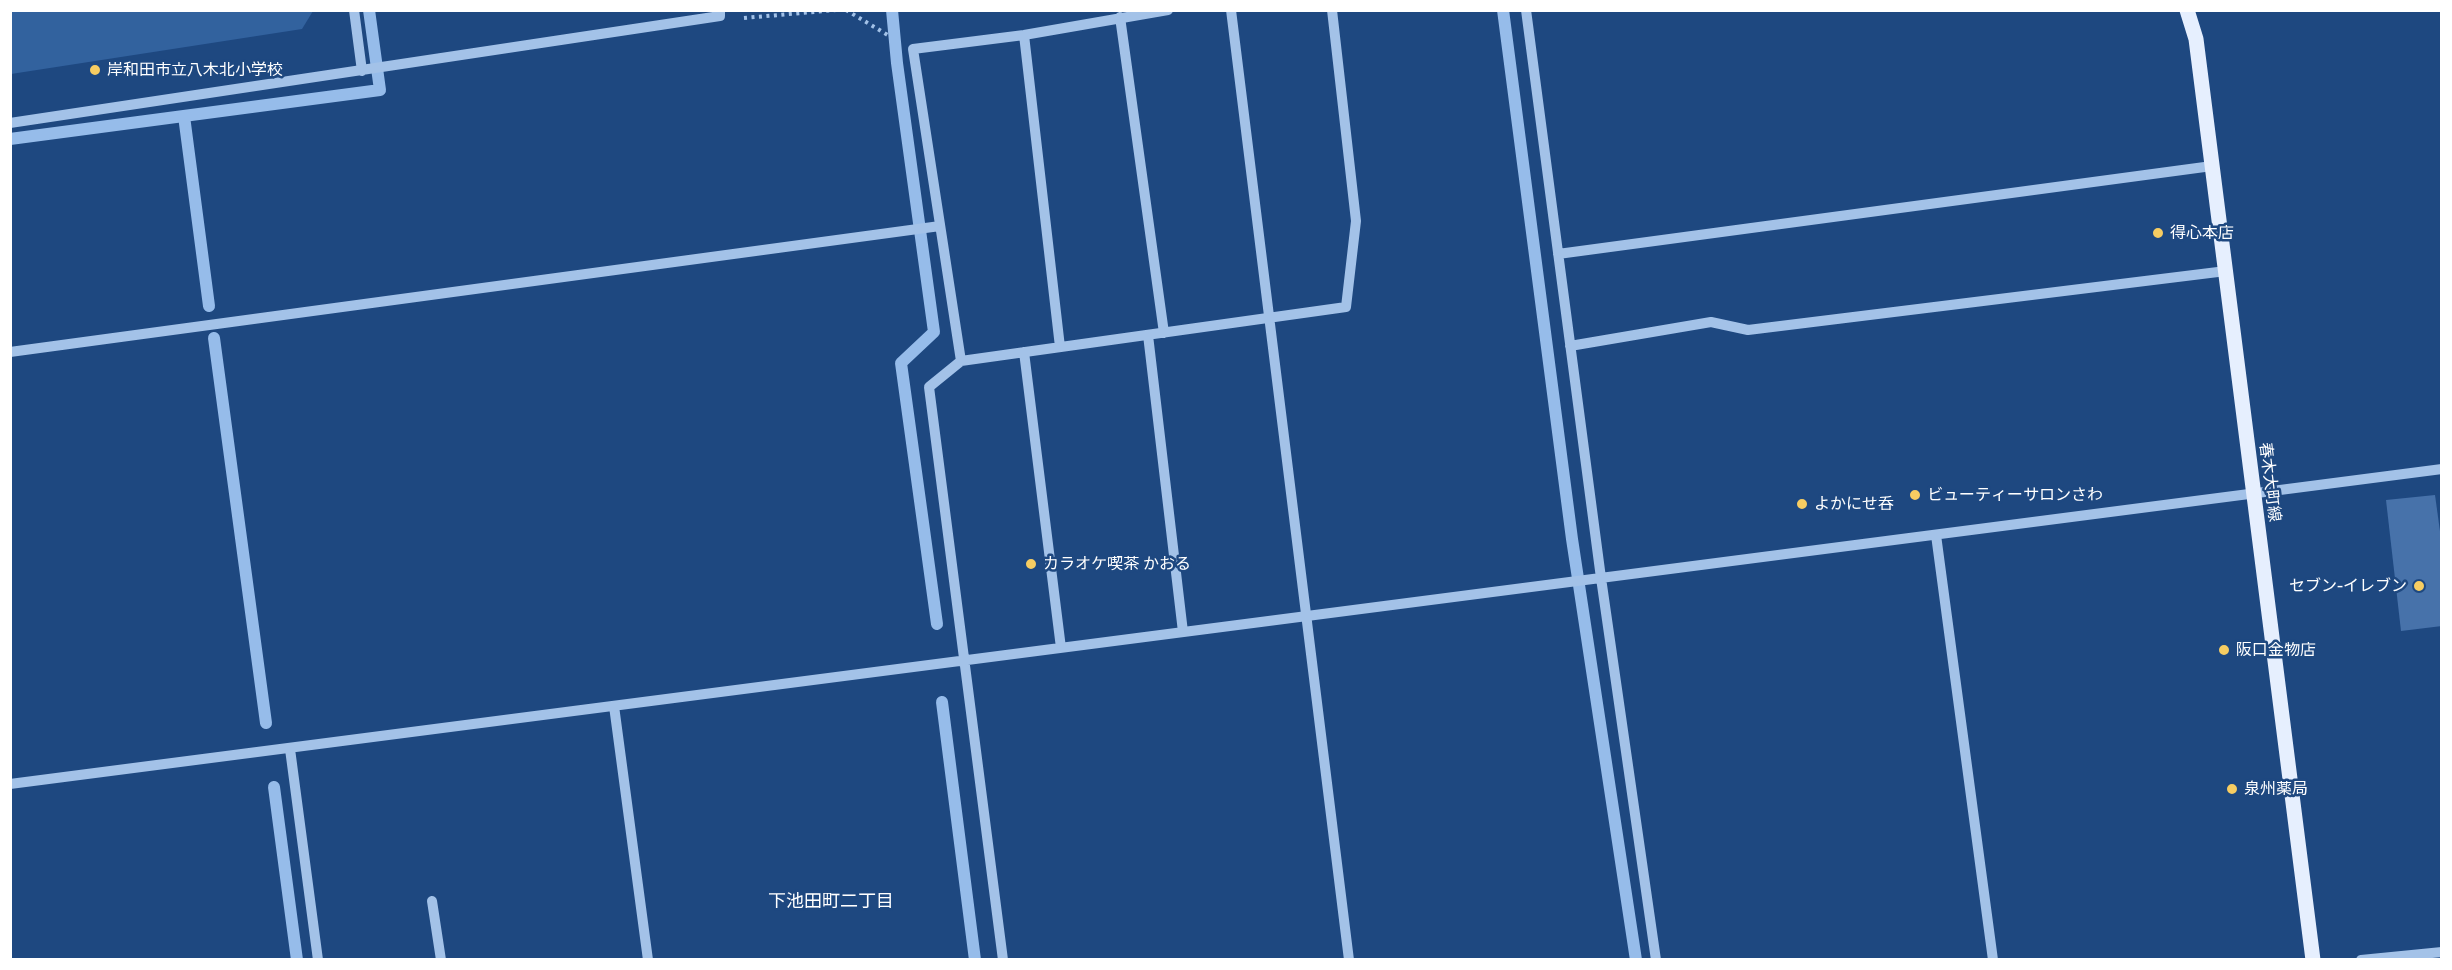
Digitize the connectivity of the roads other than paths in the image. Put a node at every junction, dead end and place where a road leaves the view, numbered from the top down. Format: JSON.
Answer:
{"nodes":[{"id":1,"x":354,"y":10,"type":"edge"},
{"id":2,"x":1168,"y":10,"type":"edge"},
{"id":3,"x":1231,"y":10,"type":"edge"},
{"id":4,"x":1332,"y":10,"type":"edge"},
{"id":5,"x":1526,"y":10,"type":"edge"},
{"id":6,"x":2187,"y":10,"type":"edge"},
{"id":7,"x":720,"y":13,"type":"edge"},
{"id":8,"x":1120,"y":17,"type":"junction"},
{"id":9,"x":1024,"y":34,"type":"junction"},
{"id":10,"x":362,"y":71,"type":"junction"},
{"id":11,"x":10,"y":123,"type":"edge"},
{"id":12,"x":2212,"y":166,"type":"junction"},
{"id":13,"x":940,"y":226,"type":"junction"},
{"id":14,"x":1558,"y":254,"type":"junction"},
{"id":15,"x":2226,"y":272,"type":"junction"},
{"id":16,"x":1269,"y":318,"type":"junction"},
{"id":17,"x":1164,"y":333,"type":"junction"},
{"id":18,"x":1148,"y":335,"type":"junction"},
{"id":19,"x":1570,"y":345,"type":"junction"},
{"id":20,"x":1060,"y":347,"type":"junction"},
{"id":21,"x":10,"y":352,"type":"edge"},
{"id":22,"x":1024,"y":352,"type":"junction"},
{"id":23,"x":962,"y":361,"type":"junction"},
{"id":24,"x":2442,"y":469,"type":"edge"},
{"id":25,"x":2254,"y":494,"type":"junction"},
{"id":26,"x":1936,"y":535,"type":"junction"},
{"id":27,"x":1601,"y":578,"type":"junction"},
{"id":28,"x":1306,"y":617,"type":"junction"},
{"id":29,"x":1183,"y":632,"type":"junction"},
{"id":30,"x":1061,"y":648,"type":"junction"},
{"id":31,"x":964,"y":661,"type":"junction"},
{"id":32,"x":614,"y":706,"type":"junction"},
{"id":33,"x":290,"y":749,"type":"junction"},
{"id":34,"x":10,"y":784,"type":"edge"},
{"id":35,"x":432,"y":901,"type":"dead end"},
{"id":36,"x":2442,"y":952,"type":"edge"},
{"id":37,"x":318,"y":960,"type":"edge"},
{"id":38,"x":441,"y":960,"type":"edge"},
{"id":39,"x":648,"y":960,"type":"edge"},
{"id":40,"x":1003,"y":960,"type":"edge"},
{"id":41,"x":1349,"y":960,"type":"edge"},
{"id":42,"x":1656,"y":960,"type":"edge"},
{"id":43,"x":1994,"y":960,"type":"edge"},
{"id":44,"x":2313,"y":960,"type":"edge"},
{"id":45,"x":2361,"y":960,"type":"edge"}],
"edges":[{"from":1,"to":10,"type":"street"},
{"from":2,"to":8,"type":"street"},
{"from":3,"to":16,"type":"street"},
{"from":4,"to":16,"type":"street"},
{"from":5,"to":14,"type":"street"},
{"from":6,"to":12,"type":"main road","name":"春木大町線"},
{"from":7,"to":10,"type":"street"},
{"from":8,"to":9,"type":"street"},
{"from":8,"to":17,"type":"street"},
{"from":9,"to":13,"type":"street"},
{"from":9,"to":20,"type":"street"},
{"from":10,"to":11,"type":"street"},
{"from":12,"to":14,"type":"street"},
{"from":12,"to":15,"type":"main road","name":"春木大町線"},
{"from":13,"to":21,"type":"street"},
{"from":13,"to":23,"type":"street"},
{"from":14,"to":19,"type":"street"},
{"from":15,"to":19,"type":"street"},
{"from":15,"to":25,"type":"main road","name":"春木大町線"},
{"from":16,"to":17,"type":"street"},
{"from":16,"to":28,"type":"street"},
{"from":17,"to":18,"type":"street"},
{"from":18,"to":20,"type":"street"},
{"from":18,"to":29,"type":"street"},
{"from":19,"to":27,"type":"street"},
{"from":20,"to":22,"type":"street"},
{"from":22,"to":23,"type":"street"},
{"from":22,"to":30,"type":"street"},
{"from":23,"to":31,"type":"street"},
{"from":24,"to":25,"type":"street"},
{"from":25,"to":26,"type":"street"},
{"from":25,"to":44,"type":"main road","name":"春木大町線"},
{"from":26,"to":27,"type":"street"},
{"from":26,"to":43,"type":"street"},
{"from":27,"to":28,"type":"street"},
{"from":27,"to":42,"type":"street"},
{"from":28,"to":29,"type":"street"},
{"from":28,"to":41,"type":"street"},
{"from":29,"to":30,"type":"street"},
{"from":30,"to":31,"type":"street"},
{"from":31,"to":32,"type":"street"},
{"from":31,"to":40,"type":"street"},
{"from":32,"to":33,"type":"street"},
{"from":32,"to":39,"type":"street"},
{"from":33,"to":34,"type":"street"},
{"from":33,"to":37,"type":"street"},
{"from":35,"to":38,"type":"street"},
{"from":36,"to":45,"type":"street"}]}
